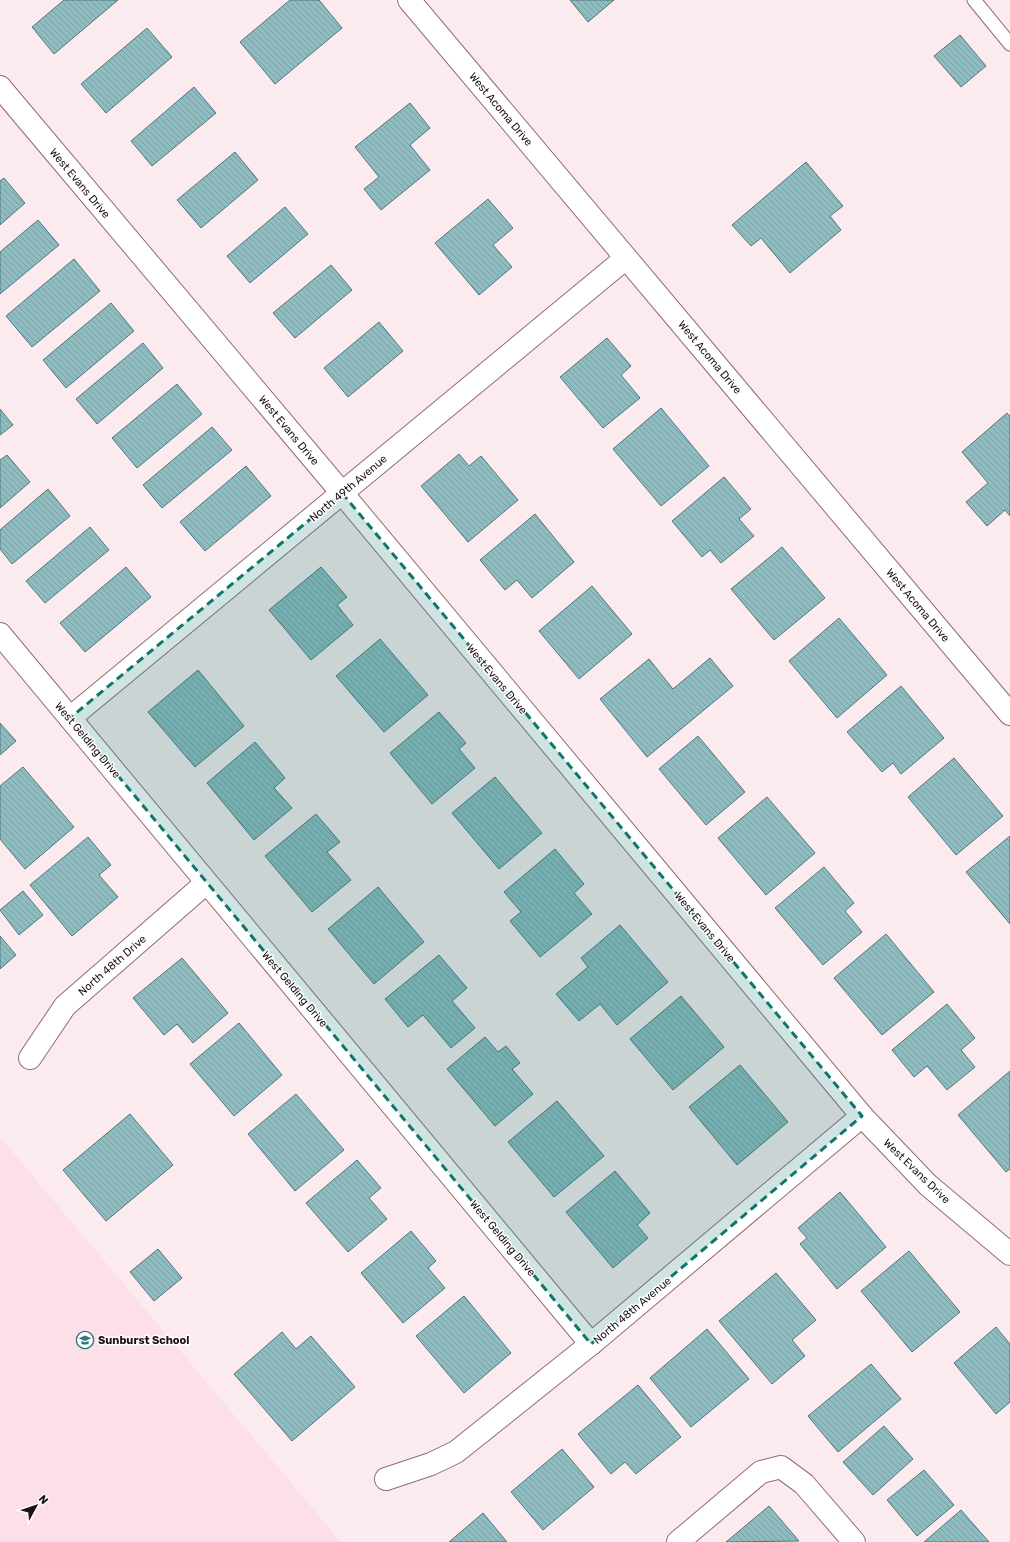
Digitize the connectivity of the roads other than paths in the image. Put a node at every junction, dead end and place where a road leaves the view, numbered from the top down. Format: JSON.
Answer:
{"nodes":[{"id":1,"x":409,"y":0,"type":"edge"},
{"id":2,"x":974,"y":0,"type":"edge"},
{"id":3,"x":1010,"y":44,"type":"edge"},
{"id":4,"x":0,"y":87,"type":"edge"},
{"id":5,"x":626,"y":258,"type":"junction"},
{"id":6,"x":342,"y":493,"type":"junction"},
{"id":7,"x":0,"y":634,"type":"edge"},
{"id":8,"x":1010,"y":714,"type":"edge"},
{"id":9,"x":70,"y":718,"type":"junction"},
{"id":10,"x":206,"y":883,"type":"junction"},
{"id":11,"x":30,"y":1058,"type":"dead end"},
{"id":12,"x":862,"y":1116,"type":"junction"},
{"id":13,"x":1010,"y":1254,"type":"edge"},
{"id":14,"x":591,"y":1344,"type":"junction"},
{"id":15,"x":386,"y":1479,"type":"dead end"},
{"id":16,"x":678,"y":1542,"type":"edge"},
{"id":17,"x":854,"y":1542,"type":"edge"}],
"edges":[{"from":1,"to":5,"type":"street","name":"West Acoma Drive"},
{"from":2,"to":3,"type":"lane"},
{"from":4,"to":6,"type":"street","name":"West Evans Drive"},
{"from":5,"to":6,"type":"street","name":"North 49th Avenue"},
{"from":5,"to":8,"type":"street","name":"West Acoma Drive"},
{"from":6,"to":9,"type":"street","name":"North 49th Avenue"},
{"from":6,"to":12,"type":"street","name":"West Evans Drive"},
{"from":7,"to":9,"type":"street","name":"West Gelding Drive"},
{"from":9,"to":10,"type":"street","name":"West Gelding Drive"},
{"from":10,"to":11,"type":"street","name":"North 48th Drive"},
{"from":10,"to":14,"type":"street","name":"West Gelding Drive"},
{"from":12,"to":13,"type":"street","name":"West Evans Drive"},
{"from":12,"to":14,"type":"street","name":"North 48th Avenue"},
{"from":14,"to":15,"type":"street","name":"North 48th Avenue"},
{"from":16,"to":17,"type":"street"}]}
